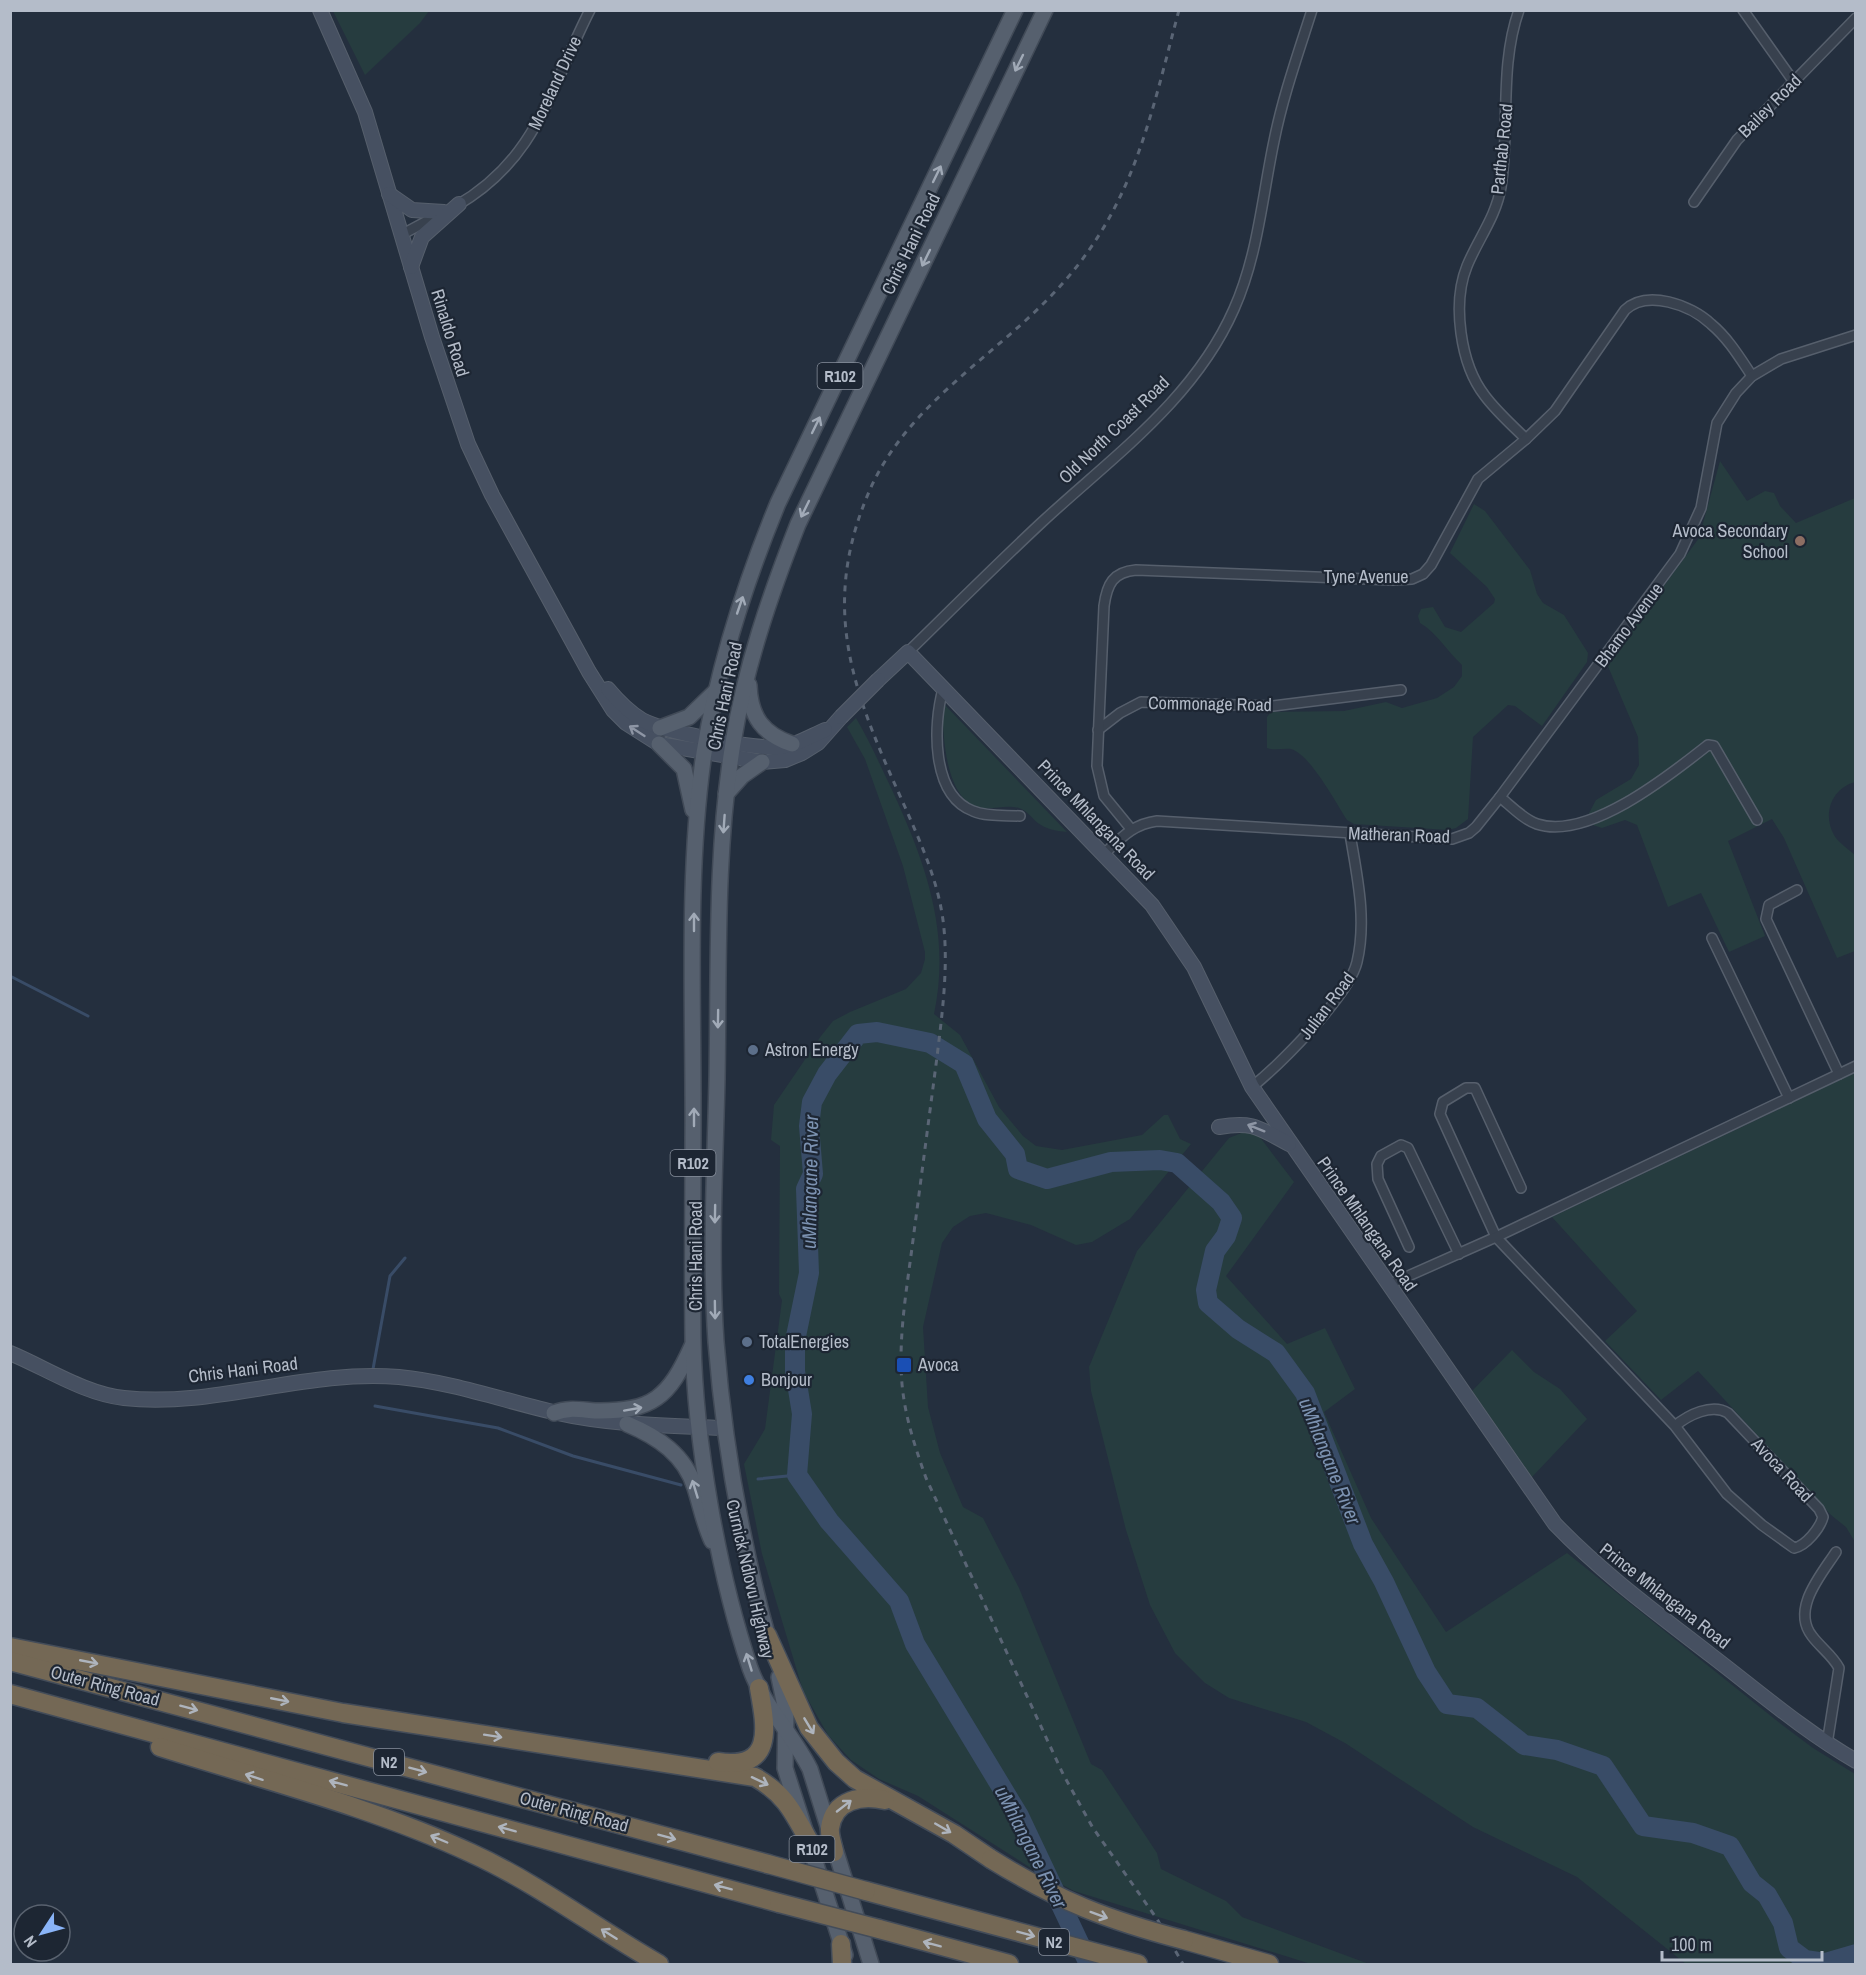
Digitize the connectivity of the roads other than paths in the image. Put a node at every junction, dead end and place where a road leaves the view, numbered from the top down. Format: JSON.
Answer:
{"nodes":[{"id":1,"x":320,"y":10,"type":"edge"},
{"id":2,"x":590,"y":10,"type":"edge"},
{"id":3,"x":1015,"y":10,"type":"edge"},
{"id":4,"x":1045,"y":10,"type":"edge"},
{"id":5,"x":1312,"y":10,"type":"edge"},
{"id":6,"x":1519,"y":10,"type":"edge"},
{"id":7,"x":1743,"y":10,"type":"edge"},
{"id":8,"x":1856,"y":18,"type":"edge"},
{"id":9,"x":1794,"y":82,"type":"junction"},
{"id":10,"x":389,"y":194,"type":"junction"},
{"id":11,"x":1694,"y":202,"type":"dead end"},
{"id":12,"x":459,"y":204,"type":"junction"},
{"id":13,"x":444,"y":212,"type":"junction"},
{"id":14,"x":401,"y":235,"type":"junction"},
{"id":15,"x":411,"y":267,"type":"junction"},
{"id":16,"x":1856,"y":335,"type":"edge"},
{"id":17,"x":1752,"y":376,"type":"junction"},
{"id":18,"x":1526,"y":440,"type":"junction"},
{"id":19,"x":580,"y":652,"type":"junction"},
{"id":20,"x":908,"y":652,"type":"junction"},
{"id":21,"x":748,"y":673,"type":"junction"},
{"id":22,"x":943,"y":689,"type":"junction"},
{"id":23,"x":718,"y":690,"type":"junction"},
{"id":24,"x":1401,"y":690,"type":"dead end"},
{"id":25,"x":831,"y":727,"type":"junction"},
{"id":26,"x":660,"y":728,"type":"junction"},
{"id":27,"x":1098,"y":730,"type":"junction"},
{"id":28,"x":659,"y":744,"type":"junction"},
{"id":29,"x":706,"y":744,"type":"junction"},
{"id":30,"x":792,"y":744,"type":"junction"},
{"id":31,"x":732,"y":749,"type":"junction"},
{"id":32,"x":762,"y":762,"type":"junction"},
{"id":33,"x":726,"y":794,"type":"junction"},
{"id":34,"x":1500,"y":797,"type":"junction"},
{"id":35,"x":1020,"y":816,"type":"dead end"},
{"id":36,"x":1756,"y":820,"type":"dead end"},
{"id":37,"x":1131,"y":829,"type":"junction"},
{"id":38,"x":1350,"y":834,"type":"junction"},
{"id":39,"x":697,"y":839,"type":"junction"},
{"id":40,"x":1104,"y":854,"type":"junction"},
{"id":41,"x":1797,"y":890,"type":"dead end"},
{"id":42,"x":1712,"y":938,"type":"dead end"},
{"id":43,"x":1856,"y":1066,"type":"edge"},
{"id":44,"x":1839,"y":1074,"type":"junction"},
{"id":45,"x":1252,"y":1086,"type":"junction"},
{"id":46,"x":1789,"y":1098,"type":"junction"},
{"id":47,"x":1219,"y":1127,"type":"dead end"},
{"id":48,"x":1290,"y":1145,"type":"junction"},
{"id":49,"x":1521,"y":1188,"type":"dead end"},
{"id":50,"x":1496,"y":1237,"type":"junction"},
{"id":51,"x":1409,"y":1247,"type":"dead end"},
{"id":52,"x":1459,"y":1254,"type":"junction"},
{"id":53,"x":1388,"y":1285,"type":"junction"},
{"id":54,"x":693,"y":1343,"type":"junction"},
{"id":55,"x":10,"y":1353,"type":"edge"},
{"id":56,"x":554,"y":1413,"type":"junction"},
{"id":57,"x":627,"y":1424,"type":"junction"},
{"id":58,"x":1675,"y":1426,"type":"junction"},
{"id":59,"x":700,"y":1427,"type":"junction"},
{"id":60,"x":724,"y":1428,"type":"junction"},
{"id":61,"x":1836,"y":1552,"type":"dead end"},
{"id":62,"x":722,"y":1563,"type":"junction"},
{"id":63,"x":767,"y":1635,"type":"junction"},
{"id":64,"x":10,"y":1647,"type":"edge"},
{"id":65,"x":10,"y":1661,"type":"edge"},
{"id":66,"x":759,"y":1688,"type":"junction"},
{"id":67,"x":10,"y":1694,"type":"edge"},
{"id":68,"x":10,"y":1700,"type":"edge"},
{"id":69,"x":786,"y":1732,"type":"junction"},
{"id":70,"x":1827,"y":1744,"type":"junction"},
{"id":71,"x":599,"y":1754,"type":"junction"},
{"id":72,"x":1856,"y":1761,"type":"edge"},
{"id":73,"x":893,"y":1801,"type":"junction"},
{"id":74,"x":809,"y":1841,"type":"junction"},
{"id":75,"x":834,"y":1852,"type":"junction"},
{"id":76,"x":842,"y":1944,"type":"junction"},
{"id":77,"x":659,"y":1965,"type":"edge"},
{"id":78,"x":842,"y":1965,"type":"edge"},
{"id":79,"x":848,"y":1965,"type":"edge"},
{"id":80,"x":871,"y":1965,"type":"edge"},
{"id":81,"x":1009,"y":1965,"type":"edge"},
{"id":82,"x":1138,"y":1965,"type":"edge"},
{"id":83,"x":1269,"y":1965,"type":"edge"}],
"edges":[{"from":1,"to":10,"type":"street","name":"Rinaldo Road"},
{"from":2,"to":12,"type":"street","name":"Moreland Drive"},
{"from":23,"to":3,"type":"main road","name":"Chris Hani Road","number":"R102","one_way":true},
{"from":4,"to":21,"type":"main road","name":"Chris Hani Road","number":"R102","one_way":true},
{"from":5,"to":20,"type":"street","name":"Old North Coast Road"},
{"from":6,"to":18,"type":"street","name":"Parthab Road"},
{"from":7,"to":9,"type":"street"},
{"from":8,"to":9,"type":"street","name":"Bailey Road"},
{"from":9,"to":11,"type":"street","name":"Bailey Road"},
{"from":10,"to":13,"type":"street"},
{"from":10,"to":14,"type":"street","name":"Rinaldo Road"},
{"from":12,"to":13,"type":"street","name":"Moreland Drive"},
{"from":12,"to":15,"type":"street"},
{"from":13,"to":14,"type":"street","name":"Moreland Drive"},
{"from":14,"to":15,"type":"street","name":"Rinaldo Road"},
{"from":15,"to":19,"type":"street","name":"Rinaldo Road"},
{"from":16,"to":17,"type":"street","name":"Bhamo Avenue"},
{"from":17,"to":18,"type":"street","name":"Tyne Avenue"},
{"from":17,"to":34,"type":"street","name":"Bhamo Avenue"},
{"from":18,"to":27,"type":"street","name":"Tyne Avenue"},
{"from":19,"to":26,"type":"street","name":"Rinaldo Road"},
{"from":28,"to":19,"type":"street","name":"Rinaldo Road","one_way":true},
{"from":20,"to":22,"type":"street","name":"Prince Mhlangana Road"},
{"from":20,"to":25,"type":"street","name":"Old North Coast Road","bridge":true},
{"from":21,"to":30,"type":"main road"},
{"from":21,"to":31,"type":"main road","name":"Chris Hani Road","number":"R102"},
{"from":22,"to":35,"type":"street"},
{"from":22,"to":40,"type":"street","name":"Prince Mhlangana Road"},
{"from":23,"to":26,"type":"main road"},
{"from":23,"to":29,"type":"main road","name":"Chris Hani Road","number":"R102"},
{"from":24,"to":27,"type":"street","name":"Commonage Road"},
{"from":25,"to":30,"type":"street","name":"Old North Coast Road"},
{"from":25,"to":32,"type":"street","name":"Old North Coast Road"},
{"from":26,"to":29,"type":"street","name":"Rinaldo Road"},
{"from":27,"to":37,"type":"street","name":"Tyne Avenue"},
{"from":28,"to":29,"type":"street","name":"Rinaldo Road"},
{"from":28,"to":39,"type":"main road"},
{"from":29,"to":31,"type":"street","name":"Rinaldo Road"},
{"from":29,"to":39,"type":"main road","name":"Chris Hani Road","number":"R102"},
{"from":30,"to":31,"type":"street","name":"Old North Coast Road"},
{"from":31,"to":32,"type":"street","name":"Old North Coast Road"},
{"from":31,"to":33,"type":"main road","name":"Chris Hani Road","number":"R102"},
{"from":32,"to":33,"type":"main road"},
{"from":33,"to":60,"type":"main road","name":"Chris Hani Road","number":"R102","one_way":true},
{"from":34,"to":36,"type":"street"},
{"from":34,"to":38,"type":"street","name":"Matheran Road"},
{"from":37,"to":38,"type":"street","name":"Matheran Road"},
{"from":37,"to":40,"type":"street","name":"Matheran Road"},
{"from":38,"to":45,"type":"street","name":"Julian Road"},
{"from":54,"to":39,"type":"main road","name":"Chris Hani Road","number":"R102","one_way":true},
{"from":40,"to":45,"type":"street","name":"Prince Mhlangana Road"},
{"from":41,"to":44,"type":"street"},
{"from":42,"to":46,"type":"street"},
{"from":43,"to":44,"type":"street"},
{"from":44,"to":46,"type":"street"},
{"from":45,"to":48,"type":"street","name":"Prince Mhlangana Road"},
{"from":46,"to":50,"type":"street"},
{"from":48,"to":47,"type":"street","one_way":true},
{"from":48,"to":53,"type":"street","name":"Prince Mhlangana Road"},
{"from":49,"to":50,"type":"street","name":"Avoca Road"},
{"from":50,"to":52,"type":"street"},
{"from":50,"to":58,"type":"street","name":"Avoca Road"},
{"from":51,"to":52,"type":"street"},
{"from":52,"to":53,"type":"street"},
{"from":53,"to":70,"type":"street","name":"Prince Mhlangana Road"},
{"from":56,"to":54,"type":"main road","one_way":true},
{"from":54,"to":59,"type":"main road","name":"Chris Hani Road","number":"R102"},
{"from":55,"to":56,"type":"street","name":"Chris Hani Road"},
{"from":56,"to":57,"type":"street","name":"Chris Hani Road"},
{"from":57,"to":59,"type":"street","name":"Chris Hani Road"},
{"from":62,"to":57,"type":"main road","one_way":true},
{"from":58,"to":58,"type":"street","name":"Avoca Road"},
{"from":59,"to":60,"type":"street","name":"Chris Hani Road"},
{"from":59,"to":62,"type":"main road","name":"Curnick Ndlovu Highway","number":"R102"},
{"from":60,"to":63,"type":"main road","name":"Curnick Ndlovu Highway","number":"R102"},
{"from":61,"to":70,"type":"street"},
{"from":66,"to":62,"type":"main road","name":"Curnick Ndlovu Highway","number":"R102","one_way":true},
{"from":63,"to":69,"type":"main road","name":"Curnick Ndlovu Highway","number":"R102"},
{"from":63,"to":73,"type":"highway","one_way":true},
{"from":64,"to":71,"type":"highway","one_way":true},
{"from":65,"to":82,"type":"highway","name":"Outer Ring Road","number":"N2","one_way":true,"bridge":true},
{"from":66,"to":69,"type":"main road","name":"Curnick Ndlovu Highway","number":"R102"},
{"from":66,"to":71,"type":"highway"},
{"from":81,"to":67,"type":"highway","name":"Outer Ring Road","number":"N2","one_way":true,"bridge":true},
{"from":77,"to":68,"type":"highway","one_way":true},
{"from":69,"to":74,"type":"main road","name":"Curnick Ndlovu Highway","number":"R102"},
{"from":69,"to":75,"type":"main road","name":"Curnick Ndlovu Highway","number":"R102"},
{"from":70,"to":72,"type":"street","name":"Prince Mhlangana Road"},
{"from":71,"to":74,"type":"highway","one_way":true},
{"from":75,"to":73,"type":"highway","one_way":true},
{"from":73,"to":83,"type":"highway","one_way":true,"bridge":true},
{"from":74,"to":76,"type":"main road","name":"Curnick Ndlovu Highway","number":"R102"},
{"from":75,"to":80,"type":"main road","name":"Curnick Ndlovu Highway","number":"R102"},
{"from":76,"to":78,"type":"highway"},
{"from":76,"to":79,"type":"main road","name":"Curnick Ndlovu Highway","number":"R102"}]}
